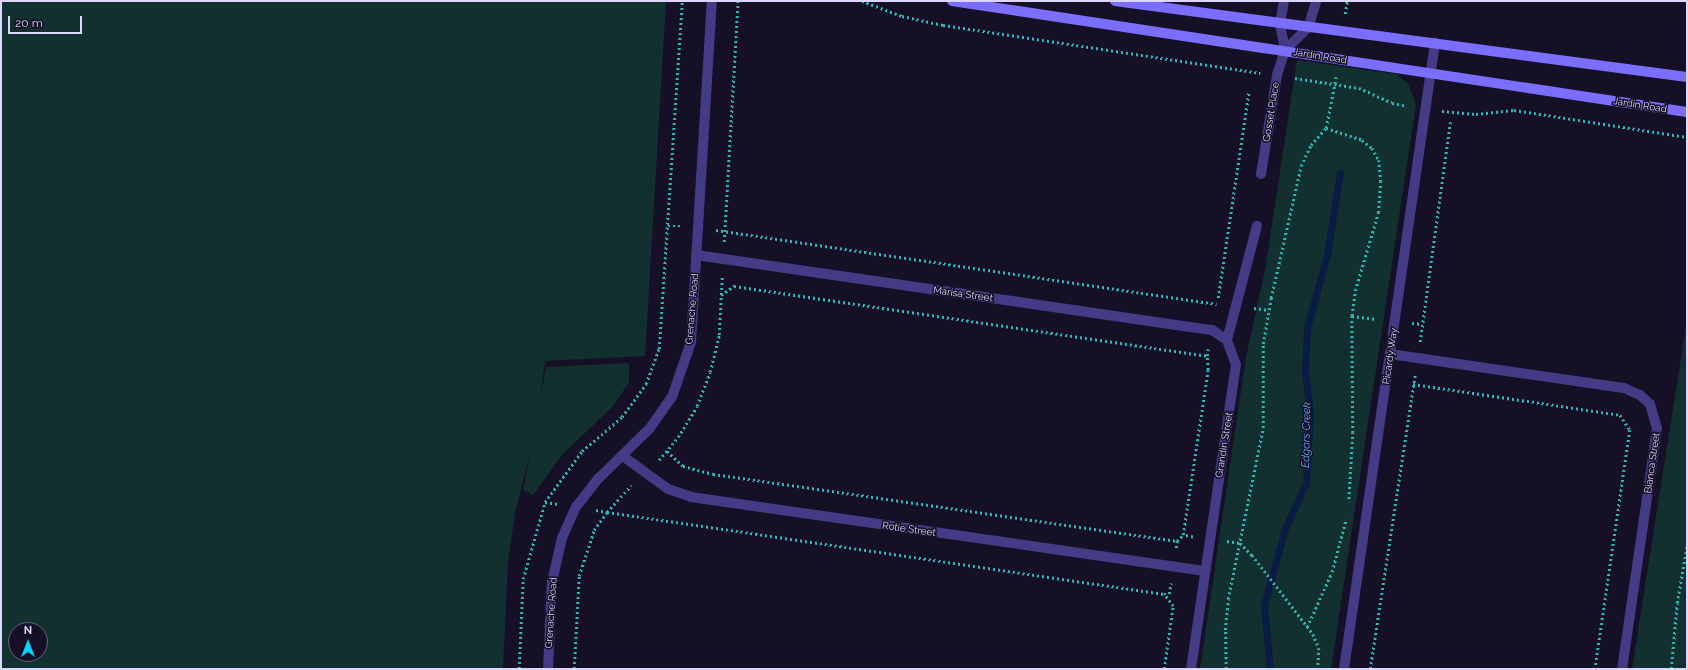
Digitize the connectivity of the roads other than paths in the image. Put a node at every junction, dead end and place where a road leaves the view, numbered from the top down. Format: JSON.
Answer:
{"nodes":[{"id":1,"x":712,"y":1,"type":"edge"},
{"id":2,"x":952,"y":1,"type":"edge"},
{"id":3,"x":1115,"y":1,"type":"edge"},
{"id":4,"x":1284,"y":1,"type":"edge"},
{"id":5,"x":1316,"y":1,"type":"edge"},
{"id":6,"x":1280,"y":24,"type":"junction"},
{"id":7,"x":1308,"y":28,"type":"junction"},
{"id":8,"x":1435,"y":43,"type":"junction"},
{"id":9,"x":1285,"y":50,"type":"junction"},
{"id":10,"x":1432,"y":74,"type":"junction"},
{"id":11,"x":1687,"y":77,"type":"edge"},
{"id":12,"x":1687,"y":112,"type":"edge"},
{"id":13,"x":1262,"y":174,"type":"dead end"},
{"id":14,"x":1256,"y":226,"type":"dead end"},
{"id":15,"x":696,"y":255,"type":"junction"},
{"id":16,"x":1227,"y":340,"type":"junction"},
{"id":17,"x":1390,"y":354,"type":"junction"},
{"id":18,"x":624,"y":457,"type":"junction"},
{"id":19,"x":1204,"y":571,"type":"junction"},
{"id":20,"x":548,"y":669,"type":"edge"},
{"id":21,"x":1190,"y":669,"type":"edge"},
{"id":22,"x":1344,"y":669,"type":"edge"},
{"id":23,"x":1622,"y":669,"type":"edge"}],
"edges":[{"from":1,"to":15,"type":"street","name":"Grenache Road"},
{"from":2,"to":9,"type":"street","name":"Jardin Road"},
{"from":3,"to":6,"type":"street"},
{"from":4,"to":6,"type":"street"},
{"from":5,"to":7,"type":"street"},
{"from":6,"to":7,"type":"street"},
{"from":6,"to":9,"type":"street"},
{"from":7,"to":8,"type":"street"},
{"from":7,"to":9,"type":"street"},
{"from":8,"to":10,"type":"street","name":"Picardy Way"},
{"from":8,"to":11,"type":"street"},
{"from":9,"to":10,"type":"street","name":"Jardin Road"},
{"from":9,"to":13,"type":"street","name":"Gosset Place"},
{"from":10,"to":12,"type":"street","name":"Jardin Road"},
{"from":10,"to":17,"type":"street","name":"Picardy Way"},
{"from":14,"to":16,"type":"street"},
{"from":15,"to":16,"type":"street","name":"Marisa Street"},
{"from":15,"to":18,"type":"street","name":"Grenache Road"},
{"from":16,"to":19,"type":"street","name":"Grandin Street"},
{"from":17,"to":22,"type":"street","name":"Picardy Way"},
{"from":17,"to":23,"type":"street","name":"Bianca Street"},
{"from":18,"to":19,"type":"street","name":"Rotie Street"},
{"from":18,"to":20,"type":"street","name":"Grenache Road"},
{"from":19,"to":21,"type":"street","name":"Grandin Street"}]}
